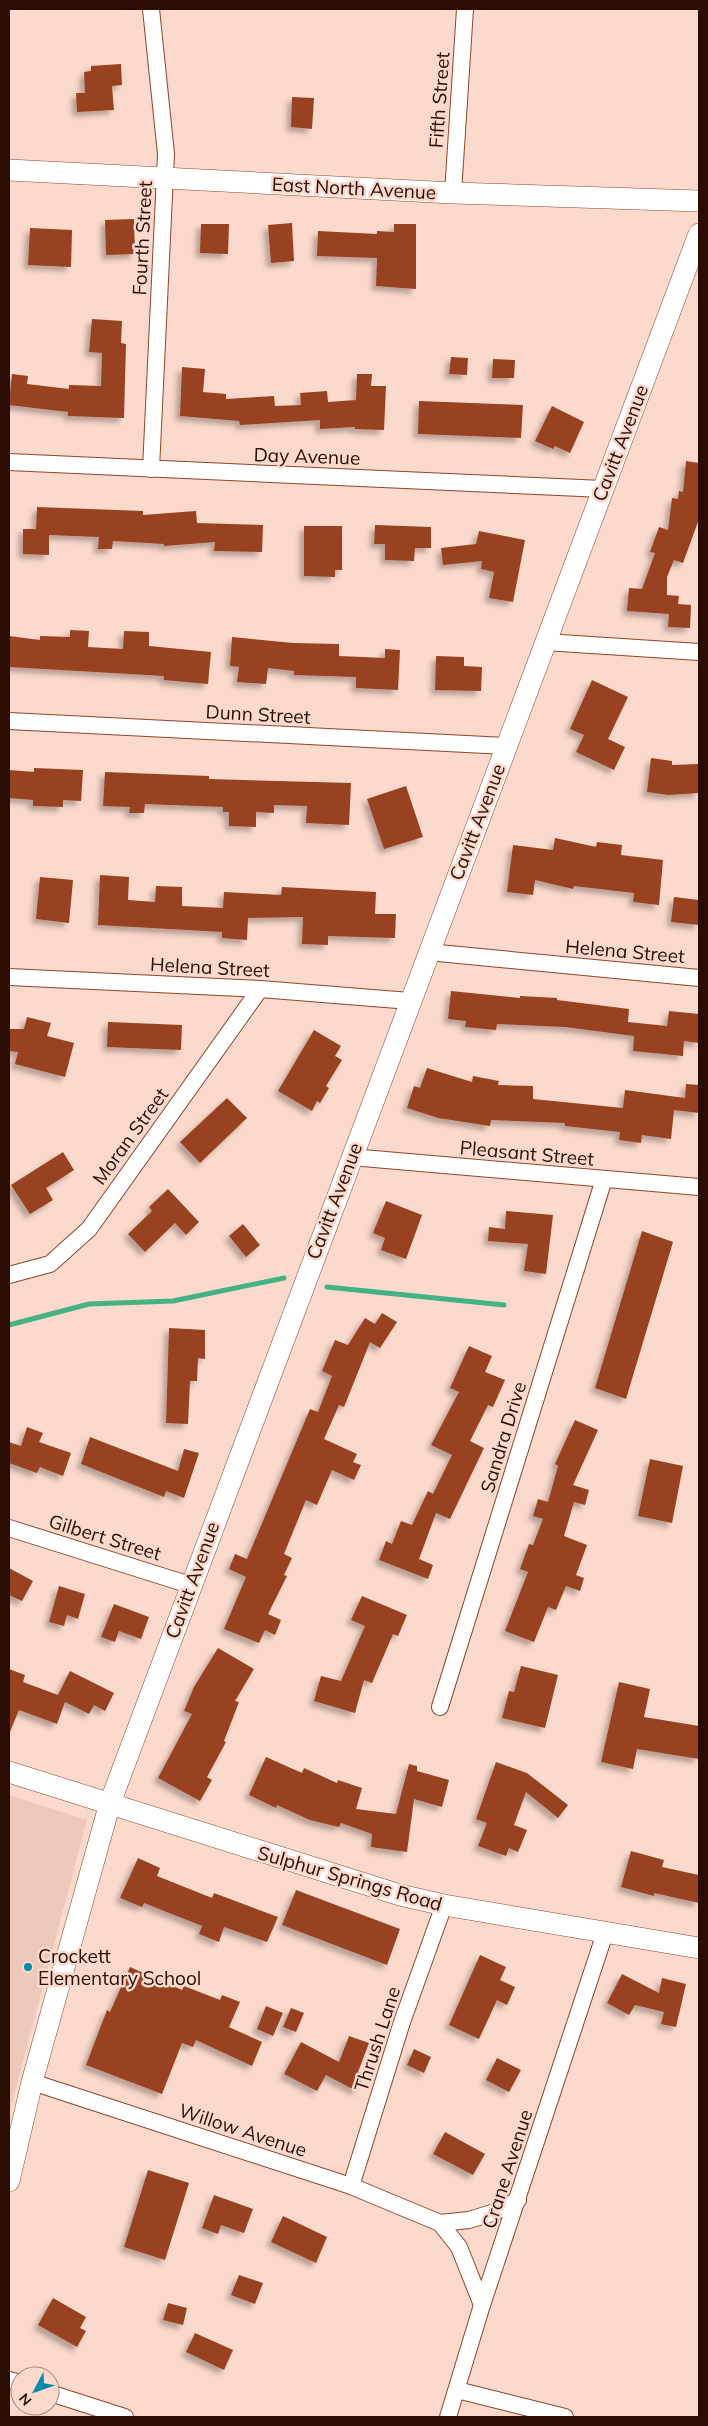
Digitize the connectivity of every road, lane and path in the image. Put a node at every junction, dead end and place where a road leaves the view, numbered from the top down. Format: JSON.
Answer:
{"nodes":[{"id":1,"x":151,"y":9,"type":"edge"},
{"id":2,"x":466,"y":9,"type":"edge"},
{"id":3,"x":9,"y":170,"type":"edge"},
{"id":4,"x":166,"y":177,"type":"junction"},
{"id":5,"x":453,"y":193,"type":"junction"},
{"id":6,"x":699,"y":201,"type":"edge"},
{"id":7,"x":699,"y":234,"type":"edge"},
{"id":8,"x":9,"y":462,"type":"edge"},
{"id":9,"x":151,"y":469,"type":"junction"},
{"id":10,"x":603,"y":489,"type":"junction"},
{"id":11,"x":545,"y":642,"type":"junction"},
{"id":12,"x":699,"y":652,"type":"edge"},
{"id":13,"x":9,"y":721,"type":"edge"},
{"id":14,"x":506,"y":746,"type":"junction"},
{"id":15,"x":428,"y":952,"type":"junction"},
{"id":16,"x":9,"y":977,"type":"edge"},
{"id":17,"x":699,"y":978,"type":"edge"},
{"id":18,"x":260,"y":989,"type":"junction"},
{"id":19,"x":410,"y":1001,"type":"junction"},
{"id":20,"x":351,"y":1157,"type":"junction"},
{"id":21,"x":604,"y":1179,"type":"junction"},
{"id":22,"x":699,"y":1187,"type":"edge"},
{"id":23,"x":9,"y":1275,"type":"edge"},
{"id":24,"x":9,"y":1528,"type":"edge"},
{"id":25,"x":190,"y":1585,"type":"junction"},
{"id":26,"x":440,"y":1707,"type":"dead end"},
{"id":27,"x":9,"y":1772,"type":"edge"},
{"id":28,"x":110,"y":1803,"type":"junction"},
{"id":29,"x":444,"y":1905,"type":"junction"},
{"id":30,"x":605,"y":1933,"type":"junction"},
{"id":31,"x":699,"y":1948,"type":"edge"},
{"id":32,"x":32,"y":2082,"type":"junction"},
{"id":33,"x":9,"y":2181,"type":"edge"},
{"id":34,"x":351,"y":2186,"type":"junction"},
{"id":35,"x":518,"y":2200,"type":"junction"},
{"id":36,"x":440,"y":2223,"type":"junction"},
{"id":37,"x":482,"y":2305,"type":"junction"},
{"id":38,"x":457,"y":2390,"type":"junction"},
{"id":39,"x":60,"y":2396,"type":"edge"},
{"id":40,"x":125,"y":2417,"type":"edge"},
{"id":41,"x":448,"y":2417,"type":"edge"},
{"id":42,"x":565,"y":2417,"type":"edge"}],
"edges":[{"from":1,"to":4,"type":"street","name":"Fourth Street"},
{"from":2,"to":5,"type":"street","name":"Fifth Street"},
{"from":3,"to":4,"type":"street","name":"East North Avenue"},
{"from":4,"to":5,"type":"street","name":"East North Avenue"},
{"from":4,"to":9,"type":"street","name":"Fourth Street"},
{"from":5,"to":6,"type":"street","name":"East North Avenue"},
{"from":7,"to":10,"type":"street","name":"Cavitt Avenue"},
{"from":8,"to":9,"type":"street","name":"Day Avenue"},
{"from":9,"to":10,"type":"street","name":"Day Avenue"},
{"from":10,"to":11,"type":"street","name":"Cavitt Avenue"},
{"from":11,"to":12,"type":"street"},
{"from":11,"to":14,"type":"street","name":"Cavitt Avenue"},
{"from":13,"to":14,"type":"street","name":"Dunn Street"},
{"from":14,"to":15,"type":"street","name":"Cavitt Avenue"},
{"from":15,"to":17,"type":"street","name":"Helena Street"},
{"from":15,"to":19,"type":"street","name":"Cavitt Avenue"},
{"from":16,"to":18,"type":"street","name":"Helena Street"},
{"from":18,"to":19,"type":"street","name":"Helena Street"},
{"from":18,"to":23,"type":"street","name":"Moran Street"},
{"from":19,"to":20,"type":"street","name":"Cavitt Avenue"},
{"from":20,"to":21,"type":"street","name":"Pleasant Street"},
{"from":20,"to":25,"type":"street","name":"Cavitt Avenue"},
{"from":21,"to":22,"type":"street","name":"Pleasant Street"},
{"from":21,"to":26,"type":"street","name":"Sandra Drive"},
{"from":24,"to":25,"type":"street","name":"Gilbert Street"},
{"from":25,"to":28,"type":"street","name":"Cavitt Avenue"},
{"from":27,"to":28,"type":"street","name":"Sulphur Springs Road"},
{"from":28,"to":29,"type":"street","name":"Sulphur Springs Road"},
{"from":28,"to":32,"type":"street","name":"Cavitt Avenue"},
{"from":29,"to":30,"type":"street","name":"Sulphur Springs Road"},
{"from":29,"to":34,"type":"street","name":"Thrush Lane"},
{"from":30,"to":31,"type":"street","name":"Sulphur Springs Road"},
{"from":30,"to":35,"type":"street","name":"Crane Avenue"},
{"from":32,"to":33,"type":"street","name":"Cavitt Avenue"},
{"from":32,"to":34,"type":"street","name":"Willow Avenue"},
{"from":34,"to":36,"type":"street","name":"Willow Avenue"},
{"from":35,"to":36,"type":"street","name":"Willow Avenue"},
{"from":35,"to":37,"type":"street","name":"Crane Avenue"},
{"from":36,"to":37,"type":"street","name":"Willow Avenue"},
{"from":37,"to":38,"type":"street","name":"Crane Avenue"},
{"from":38,"to":41,"type":"street","name":"Crane Avenue"},
{"from":38,"to":42,"type":"street"},
{"from":39,"to":40,"type":"street"}]}
